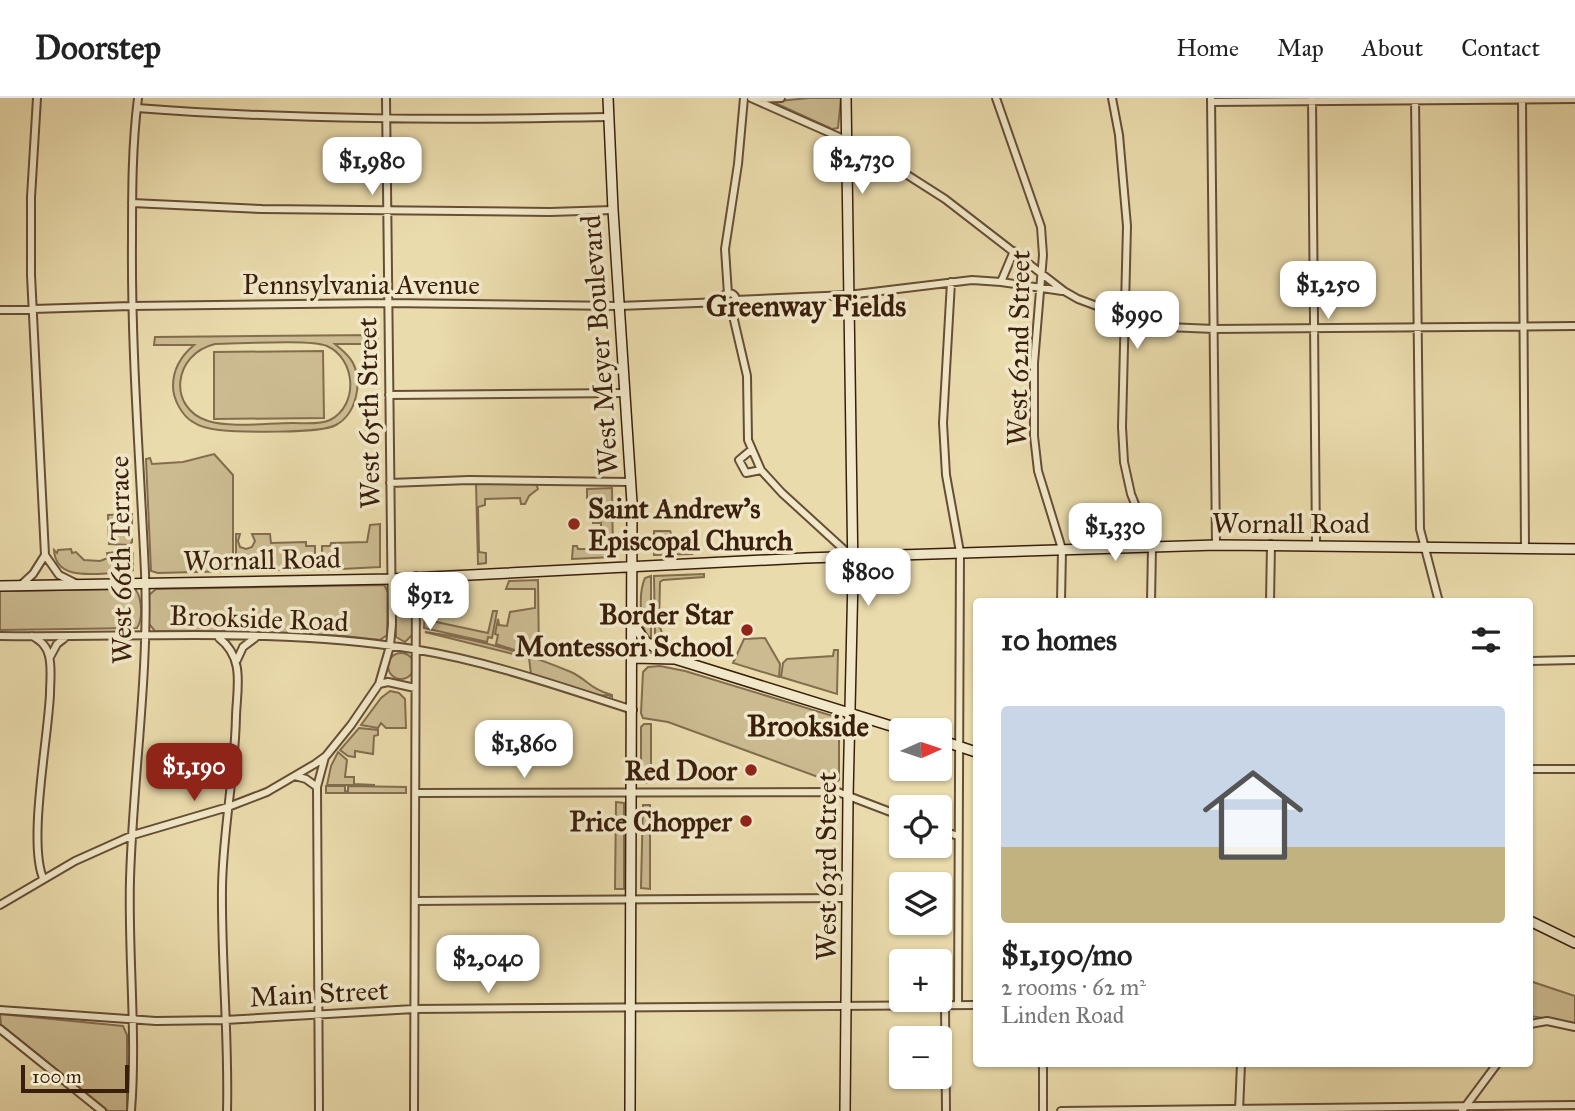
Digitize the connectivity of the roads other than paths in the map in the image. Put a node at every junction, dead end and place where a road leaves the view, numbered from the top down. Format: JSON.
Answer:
{"nodes":[{"id":1,"x":37,"y":98,"type":"edge"},
{"id":2,"x":138,"y":98,"type":"edge"},
{"id":3,"x":386,"y":98,"type":"edge"},
{"id":4,"x":608,"y":98,"type":"edge"},
{"id":5,"x":744,"y":98,"type":"edge"},
{"id":6,"x":781,"y":98,"type":"edge"},
{"id":7,"x":846,"y":98,"type":"edge"},
{"id":8,"x":996,"y":98,"type":"edge"},
{"id":9,"x":1112,"y":98,"type":"edge"},
{"id":10,"x":1522,"y":98,"type":"edge"},
{"id":11,"x":754,"y":99,"type":"edge"},
{"id":12,"x":1415,"y":99,"type":"edge"},
{"id":13,"x":1575,"y":99,"type":"edge"},
{"id":14,"x":1211,"y":100,"type":"edge"},
{"id":15,"x":1312,"y":100,"type":"edge"},
{"id":16,"x":136,"y":108,"type":"junction"},
{"id":17,"x":386,"y":117,"type":"junction"},
{"id":18,"x":608,"y":117,"type":"junction"},
{"id":19,"x":846,"y":140,"type":"junction"},
{"id":20,"x":131,"y":203,"type":"junction"},
{"id":21,"x":388,"y":210,"type":"junction"},
{"id":22,"x":612,"y":210,"type":"junction"},
{"id":23,"x":1014,"y":251,"type":"junction"},
{"id":24,"x":1041,"y":272,"type":"junction"},
{"id":25,"x":951,"y":282,"type":"junction"},
{"id":26,"x":1001,"y":282,"type":"junction"},
{"id":27,"x":1040,"y":286,"type":"junction"},
{"id":28,"x":1064,"y":291,"type":"junction"},
{"id":29,"x":728,"y":294,"type":"junction"},
{"id":30,"x":848,"y":295,"type":"junction"},
{"id":31,"x":736,"y":300,"type":"junction"},
{"id":32,"x":722,"y":302,"type":"junction"},
{"id":33,"x":388,"y":303,"type":"junction"},
{"id":34,"x":131,"y":306,"type":"junction"},
{"id":35,"x":619,"y":306,"type":"junction"},
{"id":36,"x":731,"y":307,"type":"junction"},
{"id":37,"x":32,"y":309,"type":"junction"},
{"id":38,"x":0,"y":310,"type":"edge"},
{"id":39,"x":1124,"y":317,"type":"junction"},
{"id":40,"x":1524,"y":326,"type":"junction"},
{"id":41,"x":1575,"y":326,"type":"edge"},
{"id":42,"x":1418,"y":327,"type":"junction"},
{"id":43,"x":1314,"y":328,"type":"junction"},
{"id":44,"x":1213,"y":329,"type":"junction"},
{"id":45,"x":625,"y":393,"type":"junction"},
{"id":46,"x":389,"y":395,"type":"junction"},
{"id":47,"x":751,"y":450,"type":"junction"},
{"id":48,"x":761,"y":470,"type":"junction"},
{"id":49,"x":631,"y":482,"type":"junction"},
{"id":50,"x":390,"y":483,"type":"junction"},
{"id":51,"x":1270,"y":544,"type":"junction"},
{"id":52,"x":1216,"y":545,"type":"junction"},
{"id":53,"x":1317,"y":545,"type":"junction"},
{"id":54,"x":1152,"y":547,"type":"junction"},
{"id":55,"x":1423,"y":547,"type":"junction"},
{"id":56,"x":1062,"y":549,"type":"junction"},
{"id":57,"x":1525,"y":549,"type":"junction"},
{"id":58,"x":1575,"y":549,"type":"edge"},
{"id":59,"x":960,"y":552,"type":"junction"},
{"id":60,"x":45,"y":555,"type":"junction"},
{"id":61,"x":852,"y":557,"type":"junction"},
{"id":62,"x":633,"y":566,"type":"junction"},
{"id":63,"x":416,"y":576,"type":"junction"},
{"id":64,"x":391,"y":579,"type":"junction"},
{"id":65,"x":76,"y":584,"type":"junction"},
{"id":66,"x":145,"y":584,"type":"junction"},
{"id":67,"x":0,"y":586,"type":"edge"},
{"id":68,"x":19,"y":586,"type":"junction"},
{"id":69,"x":1061,"y":598,"type":"edge"},
{"id":70,"x":1151,"y":598,"type":"edge"},
{"id":71,"x":1270,"y":598,"type":"edge"},
{"id":72,"x":1437,"y":598,"type":"edge"},
{"id":73,"x":633,"y":622,"type":"junction"},
{"id":74,"x":145,"y":635,"type":"junction"},
{"id":75,"x":0,"y":636,"type":"edge"},
{"id":76,"x":32,"y":636,"type":"junction"},
{"id":77,"x":68,"y":636,"type":"junction"},
{"id":78,"x":217,"y":637,"type":"junction"},
{"id":79,"x":257,"y":637,"type":"junction"},
{"id":80,"x":390,"y":646,"type":"junction"},
{"id":81,"x":415,"y":649,"type":"junction"},
{"id":82,"x":50,"y":657,"type":"junction"},
{"id":83,"x":633,"y":658,"type":"junction"},
{"id":84,"x":675,"y":659,"type":"junction"},
{"id":85,"x":237,"y":660,"type":"junction"},
{"id":86,"x":1575,"y":660,"type":"edge"},
{"id":87,"x":1533,"y":661,"type":"edge"},
{"id":88,"x":379,"y":684,"type":"junction"},
{"id":89,"x":415,"y":688,"type":"junction"},
{"id":90,"x":633,"y":710,"type":"junction"},
{"id":91,"x":851,"y":713,"type":"junction"},
{"id":92,"x":889,"y":725,"type":"edge"},
{"id":93,"x":952,"y":744,"type":"edge"},
{"id":94,"x":959,"y":746,"type":"junction"},
{"id":95,"x":973,"y":750,"type":"edge"},
{"id":96,"x":326,"y":756,"type":"junction"},
{"id":97,"x":1533,"y":769,"type":"edge"},
{"id":98,"x":1575,"y":769,"type":"edge"},
{"id":99,"x":295,"y":776,"type":"junction"},
{"id":100,"x":317,"y":788,"type":"junction"},
{"id":101,"x":416,"y":793,"type":"junction"},
{"id":102,"x":632,"y":794,"type":"junction"},
{"id":103,"x":848,"y":797,"type":"junction"},
{"id":104,"x":228,"y":807,"type":"junction"},
{"id":105,"x":889,"y":812,"type":"edge"},
{"id":106,"x":952,"y":834,"type":"edge"},
{"id":107,"x":133,"y":835,"type":"junction"},
{"id":108,"x":958,"y":836,"type":"junction"},
{"id":109,"x":43,"y":878,"type":"junction"},
{"id":110,"x":848,"y":898,"type":"junction"},
{"id":111,"x":632,"y":900,"type":"junction"},
{"id":112,"x":415,"y":901,"type":"junction"},
{"id":113,"x":0,"y":905,"type":"edge"},
{"id":114,"x":1533,"y":922,"type":"edge"},
{"id":115,"x":1575,"y":943,"type":"edge"},
{"id":116,"x":847,"y":1004,"type":"junction"},
{"id":117,"x":889,"y":1004,"type":"edge"},
{"id":118,"x":952,"y":1005,"type":"edge"},
{"id":119,"x":958,"y":1005,"type":"junction"},
{"id":120,"x":973,"y":1005,"type":"edge"},
{"id":121,"x":414,"y":1009,"type":"junction"},
{"id":122,"x":631,"y":1009,"type":"junction"},
{"id":123,"x":0,"y":1010,"type":"edge"},
{"id":124,"x":945,"y":1012,"type":"edge"},
{"id":125,"x":318,"y":1014,"type":"junction"},
{"id":126,"x":131,"y":1020,"type":"junction"},
{"id":127,"x":225,"y":1020,"type":"junction"},
{"id":128,"x":1533,"y":1023,"type":"edge"},
{"id":129,"x":1575,"y":1027,"type":"edge"},
{"id":130,"x":0,"y":1030,"type":"edge"},
{"id":131,"x":1042,"y":1067,"type":"edge"},
{"id":132,"x":1241,"y":1067,"type":"edge"},
{"id":133,"x":1495,"y":1067,"type":"edge"},
{"id":134,"x":1575,"y":1105,"type":"edge"},
{"id":135,"x":1464,"y":1109,"type":"edge"},
{"id":136,"x":1239,"y":1110,"type":"edge"},
{"id":137,"x":102,"y":1111,"type":"edge"},
{"id":138,"x":131,"y":1111,"type":"edge"},
{"id":139,"x":227,"y":1111,"type":"edge"},
{"id":140,"x":318,"y":1111,"type":"edge"},
{"id":141,"x":414,"y":1111,"type":"edge"},
{"id":142,"x":631,"y":1111,"type":"edge"},
{"id":143,"x":845,"y":1111,"type":"edge"},
{"id":144,"x":946,"y":1111,"type":"edge"},
{"id":145,"x":1042,"y":1111,"type":"edge"},
{"id":146,"x":1061,"y":1111,"type":"edge"}],
"edges":[{"from":1,"to":37,"type":"street"},
{"from":2,"to":16,"type":"street","name":"West 66th Terrace"},
{"from":3,"to":17,"type":"street","name":"West 65th Street"},
{"from":4,"to":18,"type":"main road","name":"West Meyer Boulevard"},
{"from":5,"to":29,"type":"street"},
{"from":6,"to":11,"type":"street"},
{"from":7,"to":19,"type":"main road","name":"West 63rd Street"},
{"from":8,"to":24,"type":"street","name":"West 62nd Street"},
{"from":9,"to":39,"type":"street"},
{"from":10,"to":12,"type":"street"},
{"from":10,"to":13,"type":"street"},
{"from":10,"to":40,"type":"street"},
{"from":11,"to":19,"type":"street"},
{"from":12,"to":15,"type":"street"},
{"from":12,"to":42,"type":"street"},
{"from":14,"to":15,"type":"street"},
{"from":14,"to":44,"type":"street"},
{"from":15,"to":43,"type":"street"},
{"from":16,"to":17,"type":"street"},
{"from":16,"to":20,"type":"street","name":"West 66th Terrace"},
{"from":17,"to":18,"type":"street"},
{"from":17,"to":21,"type":"street","name":"West 65th Street"},
{"from":18,"to":22,"type":"main road","name":"West Meyer Boulevard"},
{"from":19,"to":23,"type":"street"},
{"from":19,"to":30,"type":"main road","name":"West 63rd Street"},
{"from":20,"to":21,"type":"street"},
{"from":20,"to":34,"type":"street","name":"West 66th Terrace"},
{"from":21,"to":22,"type":"street"},
{"from":21,"to":33,"type":"street","name":"West 65th Street"},
{"from":22,"to":35,"type":"main road","name":"West Meyer Boulevard"},
{"from":23,"to":24,"type":"street"},
{"from":23,"to":26,"type":"street"},
{"from":24,"to":27,"type":"street","name":"West 62nd Street"},
{"from":24,"to":28,"type":"street"},
{"from":25,"to":26,"type":"street"},
{"from":25,"to":30,"type":"street"},
{"from":25,"to":59,"type":"street"},
{"from":26,"to":27,"type":"street"},
{"from":27,"to":28,"type":"street"},
{"from":27,"to":56,"type":"street","name":"West 62nd Street"},
{"from":28,"to":39,"type":"street"},
{"from":29,"to":31,"type":"street"},
{"from":29,"to":32,"type":"street"},
{"from":30,"to":31,"type":"street"},
{"from":30,"to":61,"type":"main road","name":"West 63rd Street"},
{"from":31,"to":36,"type":"street"},
{"from":32,"to":35,"type":"street","name":"Pennsylvania Avenue"},
{"from":32,"to":36,"type":"street"},
{"from":33,"to":34,"type":"street","name":"Pennsylvania Avenue"},
{"from":33,"to":35,"type":"street","name":"Pennsylvania Avenue"},
{"from":33,"to":46,"type":"street","name":"West 65th Street"},
{"from":34,"to":37,"type":"street","name":"Pennsylvania Avenue"},
{"from":34,"to":66,"type":"street","name":"West 66th Terrace"},
{"from":35,"to":45,"type":"main road","name":"West Meyer Boulevard"},
{"from":36,"to":47,"type":"street"},
{"from":37,"to":38,"type":"street","name":"Pennsylvania Avenue"},
{"from":37,"to":60,"type":"street"},
{"from":39,"to":44,"type":"street"},
{"from":39,"to":54,"type":"street"},
{"from":40,"to":41,"type":"street"},
{"from":40,"to":42,"type":"street"},
{"from":40,"to":57,"type":"street"},
{"from":42,"to":43,"type":"street"},
{"from":42,"to":55,"type":"street"},
{"from":43,"to":44,"type":"street"},
{"from":43,"to":53,"type":"street"},
{"from":44,"to":52,"type":"street"},
{"from":45,"to":46,"type":"street"},
{"from":45,"to":49,"type":"main road","name":"West Meyer Boulevard"},
{"from":46,"to":50,"type":"street","name":"West 65th Street"},
{"from":47,"to":48,"type":"street"},
{"from":47,"to":48,"type":"street"},
{"from":48,"to":61,"type":"street"},
{"from":49,"to":50,"type":"street"},
{"from":49,"to":62,"type":"main road","name":"West Meyer Boulevard"},
{"from":50,"to":64,"type":"street","name":"West 65th Street"},
{"from":51,"to":52,"type":"main road","name":"Wornall Road"},
{"from":51,"to":53,"type":"main road","name":"Wornall Road"},
{"from":51,"to":71,"type":"street"},
{"from":52,"to":54,"type":"main road","name":"Wornall Road"},
{"from":53,"to":55,"type":"main road","name":"Wornall Road"},
{"from":54,"to":56,"type":"main road","name":"Wornall Road"},
{"from":54,"to":70,"type":"street"},
{"from":55,"to":57,"type":"main road","name":"Wornall Road"},
{"from":55,"to":72,"type":"street"},
{"from":56,"to":59,"type":"main road","name":"Wornall Road"},
{"from":56,"to":69,"type":"street","name":"West 62nd Street"},
{"from":57,"to":58,"type":"main road","name":"Wornall Road"},
{"from":59,"to":61,"type":"main road","name":"Wornall Road"},
{"from":59,"to":94,"type":"street"},
{"from":60,"to":65,"type":"street"},
{"from":60,"to":68,"type":"street"},
{"from":61,"to":62,"type":"main road","name":"Wornall Road"},
{"from":61,"to":91,"type":"main road","name":"West 63rd Street"},
{"from":62,"to":63,"type":"main road","name":"Wornall Road"},
{"from":62,"to":73,"type":"main road","name":"West Meyer Boulevard"},
{"from":63,"to":64,"type":"main road","name":"Wornall Road"},
{"from":63,"to":81,"type":"street"},
{"from":64,"to":66,"type":"main road","name":"Wornall Road"},
{"from":64,"to":80,"type":"street","name":"West 65th Street"},
{"from":65,"to":66,"type":"main road","name":"Wornall Road"},
{"from":65,"to":68,"type":"main road","name":"Wornall Road"},
{"from":66,"to":74,"type":"street","name":"West 66th Terrace"},
{"from":67,"to":68,"type":"main road","name":"Wornall Road"},
{"from":73,"to":83,"type":"main road","name":"West Meyer Boulevard"},
{"from":73,"to":84,"type":"main road"},
{"from":74,"to":77,"type":"street","name":"Brookside Road"},
{"from":74,"to":78,"type":"street","name":"Brookside Road"},
{"from":74,"to":107,"type":"street","name":"West 66th Terrace"},
{"from":75,"to":76,"type":"street","name":"Brookside Road"},
{"from":76,"to":77,"type":"street","name":"Brookside Road"},
{"from":76,"to":82,"type":"street"},
{"from":77,"to":82,"type":"street"},
{"from":78,"to":79,"type":"street","name":"Brookside Road"},
{"from":78,"to":85,"type":"street"},
{"from":79,"to":80,"type":"street","name":"Brookside Road"},
{"from":79,"to":85,"type":"street"},
{"from":80,"to":81,"type":"street","name":"Brookside Road"},
{"from":80,"to":88,"type":"street","name":"West 65th Street"},
{"from":81,"to":89,"type":"street"},
{"from":81,"to":90,"type":"street","name":"Brookside Road"},
{"from":82,"to":109,"type":"street"},
{"from":83,"to":84,"type":"main road"},
{"from":83,"to":90,"type":"main road","name":"West Meyer Boulevard"},
{"from":84,"to":91,"type":"main road"},
{"from":85,"to":104,"type":"street"},
{"from":86,"to":87,"type":"street"},
{"from":88,"to":89,"type":"street"},
{"from":88,"to":96,"type":"street"},
{"from":89,"to":101,"type":"street"},
{"from":90,"to":102,"type":"main road","name":"West Meyer Boulevard"},
{"from":91,"to":92,"type":"main road"},
{"from":91,"to":103,"type":"main road","name":"West 63rd Street"},
{"from":93,"to":94,"type":"main road"},
{"from":94,"to":95,"type":"main road"},
{"from":94,"to":108,"type":"street"},
{"from":96,"to":99,"type":"street"},
{"from":96,"to":100,"type":"street"},
{"from":97,"to":98,"type":"street"},
{"from":99,"to":100,"type":"street"},
{"from":99,"to":104,"type":"street"},
{"from":100,"to":125,"type":"street"},
{"from":101,"to":102,"type":"street"},
{"from":101,"to":112,"type":"street"},
{"from":102,"to":103,"type":"street"},
{"from":102,"to":111,"type":"main road","name":"West Meyer Boulevard"},
{"from":103,"to":105,"type":"street"},
{"from":103,"to":110,"type":"main road","name":"West 63rd Street"},
{"from":104,"to":107,"type":"street"},
{"from":104,"to":127,"type":"street"},
{"from":106,"to":108,"type":"street"},
{"from":107,"to":109,"type":"street"},
{"from":107,"to":126,"type":"street","name":"West 66th Terrace"},
{"from":108,"to":119,"type":"street"},
{"from":109,"to":113,"type":"street"},
{"from":110,"to":111,"type":"street"},
{"from":110,"to":116,"type":"main road","name":"West 63rd Street"},
{"from":111,"to":112,"type":"street"},
{"from":111,"to":122,"type":"main road","name":"West Meyer Boulevard"},
{"from":112,"to":121,"type":"street"},
{"from":114,"to":115,"type":"main road"},
{"from":116,"to":117,"type":"street","name":"Main Street"},
{"from":116,"to":122,"type":"street","name":"Main Street"},
{"from":116,"to":143,"type":"main road","name":"West 63rd Street"},
{"from":118,"to":119,"type":"street","name":"Main Street"},
{"from":119,"to":120,"type":"street","name":"Main Street"},
{"from":121,"to":122,"type":"street","name":"Main Street"},
{"from":121,"to":125,"type":"street","name":"Main Street"},
{"from":121,"to":141,"type":"street"},
{"from":122,"to":142,"type":"main road","name":"West Meyer Boulevard"},
{"from":123,"to":126,"type":"street","name":"Main Street"},
{"from":124,"to":144,"type":"street"},
{"from":125,"to":127,"type":"street","name":"Main Street"},
{"from":125,"to":140,"type":"street"},
{"from":126,"to":127,"type":"street","name":"Main Street"},
{"from":126,"to":138,"type":"street","name":"West 66th Terrace"},
{"from":127,"to":139,"type":"street"},
{"from":128,"to":129,"type":"street"},
{"from":130,"to":137,"type":"street"},
{"from":131,"to":145,"type":"street"},
{"from":132,"to":136,"type":"street"},
{"from":133,"to":135,"type":"street"},
{"from":134,"to":135,"type":"street"},
{"from":135,"to":136,"type":"street"},
{"from":136,"to":146,"type":"street"}]}
